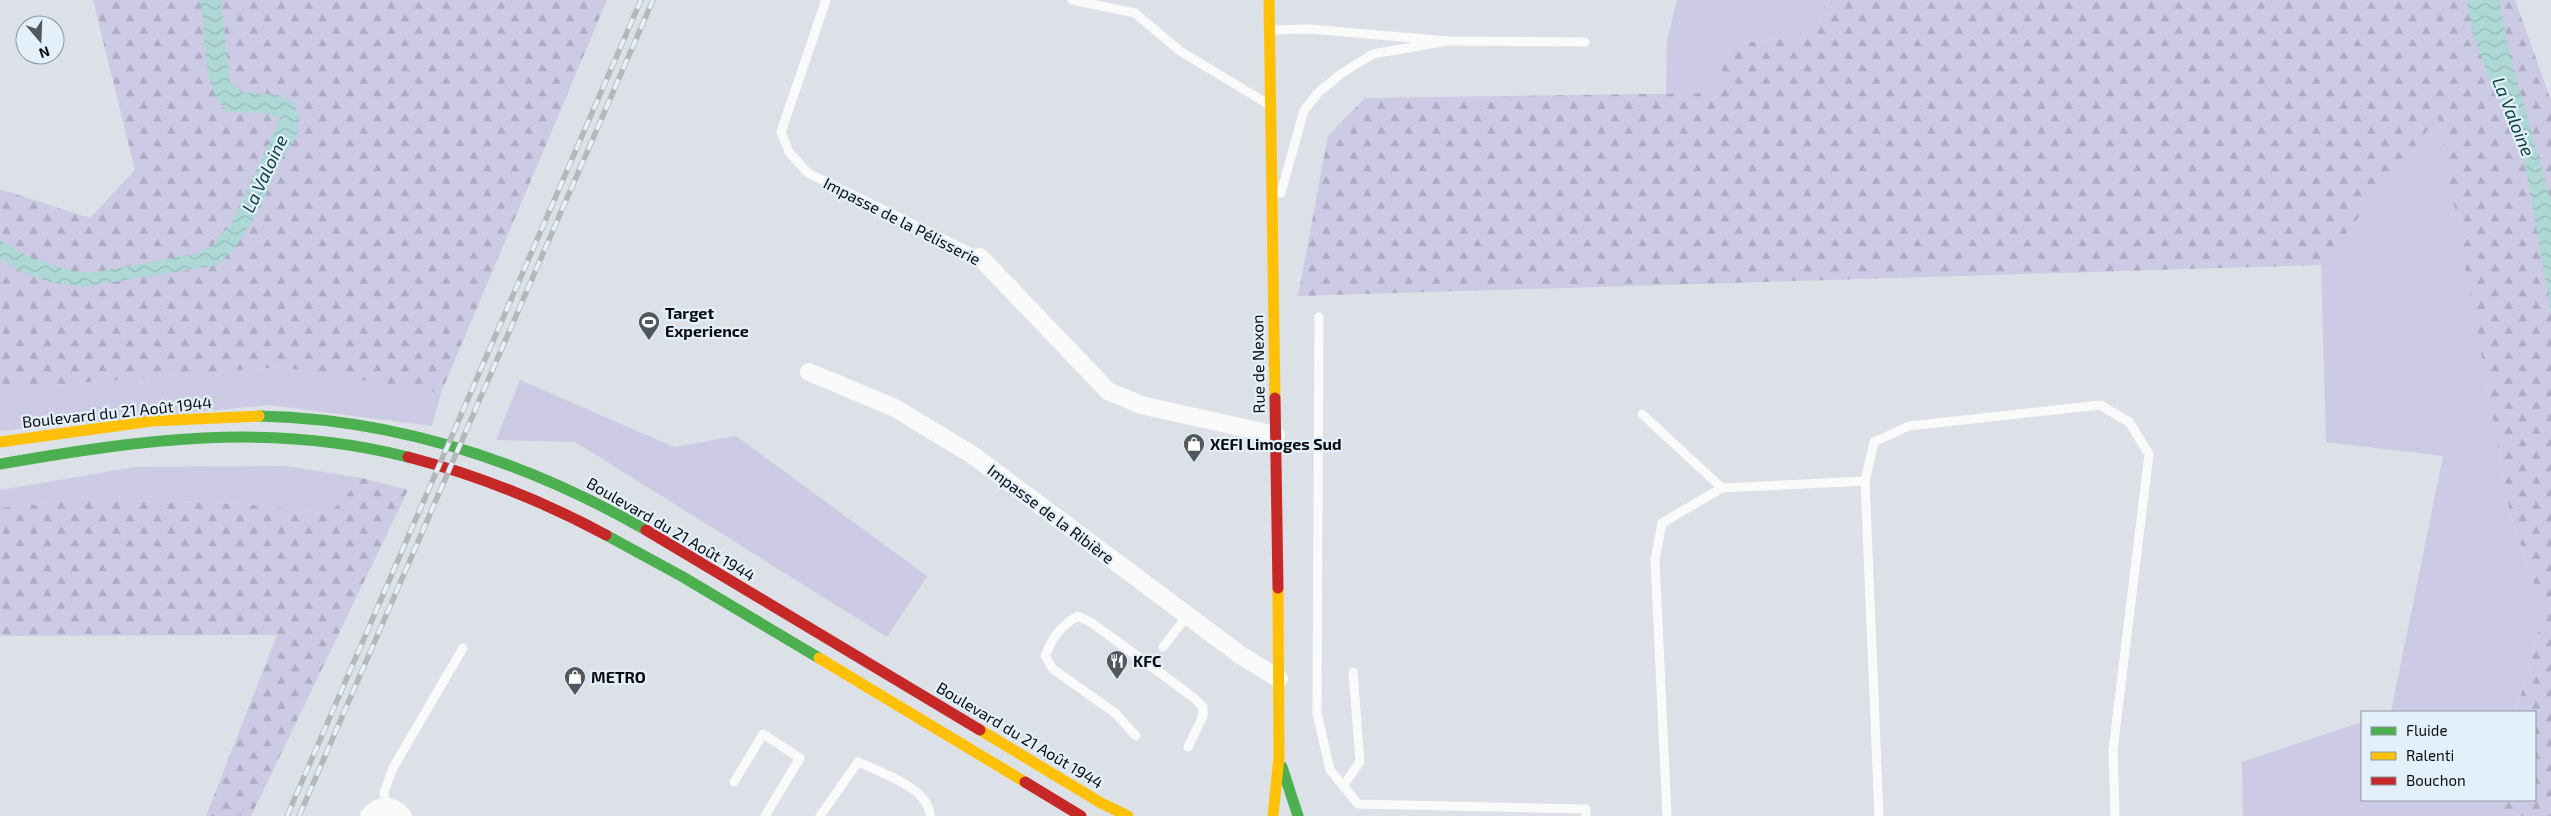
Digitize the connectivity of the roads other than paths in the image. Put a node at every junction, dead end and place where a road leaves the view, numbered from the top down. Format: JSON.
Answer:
{"nodes":[{"id":1,"x":826,"y":0,"type":"edge"},
{"id":2,"x":1072,"y":0,"type":"edge"},
{"id":3,"x":1269,"y":0,"type":"edge"},
{"id":4,"x":1269,"y":31,"type":"junction"},
{"id":5,"x":1447,"y":41,"type":"junction"},
{"id":6,"x":1585,"y":42,"type":"dead end"},
{"id":7,"x":1270,"y":105,"type":"junction"},
{"id":8,"x":1272,"y":222,"type":"junction"},
{"id":9,"x":980,"y":257,"type":"joint"},
{"id":10,"x":1318,"y":317,"type":"dead end"},
{"id":11,"x":809,"y":372,"type":"dead end"},
{"id":12,"x":1642,"y":414,"type":"dead end"},
{"id":13,"x":1276,"y":435,"type":"junction"},
{"id":14,"x":0,"y":442,"type":"edge"},
{"id":15,"x":0,"y":464,"type":"edge"},
{"id":16,"x":1865,"y":481,"type":"junction"},
{"id":17,"x":1722,"y":488,"type":"junction"},
{"id":18,"x":1187,"y":616,"type":"junction"},
{"id":19,"x":1163,"y":647,"type":"dead end"},
{"id":20,"x":463,"y":648,"type":"dead end"},
{"id":21,"x":1354,"y":672,"type":"dead end"},
{"id":22,"x":1279,"y":679,"type":"junction"},
{"id":23,"x":1136,"y":736,"type":"dead end"},
{"id":24,"x":1188,"y":747,"type":"dead end"},
{"id":25,"x":1279,"y":757,"type":"junction"},
{"id":26,"x":734,"y":782,"type":"dead end"},
{"id":27,"x":1343,"y":786,"type":"junction"},
{"id":28,"x":386,"y":807,"type":"junction"},
{"id":29,"x":369,"y":816,"type":"edge"},
{"id":30,"x":403,"y":816,"type":"edge"},
{"id":31,"x":765,"y":816,"type":"edge"},
{"id":32,"x":820,"y":816,"type":"edge"},
{"id":33,"x":930,"y":816,"type":"edge"},
{"id":34,"x":1081,"y":816,"type":"edge"},
{"id":35,"x":1128,"y":816,"type":"edge"},
{"id":36,"x":1273,"y":816,"type":"edge"},
{"id":37,"x":1298,"y":816,"type":"edge"},
{"id":38,"x":1586,"y":816,"type":"edge"},
{"id":39,"x":1667,"y":816,"type":"edge"},
{"id":40,"x":1879,"y":816,"type":"edge"},
{"id":41,"x":2115,"y":816,"type":"edge"}],
"edges":[{"from":1,"to":9,"type":"lane","name":"Impasse de la Pélisserie"},
{"from":2,"to":7,"type":"lane"},
{"from":3,"to":4,"type":"main road","name":"Rue de Nexon"},
{"from":4,"to":5,"type":"lane"},
{"from":4,"to":7,"type":"main road","name":"Rue de Nexon"},
{"from":5,"to":6,"type":"lane"},
{"from":5,"to":8,"type":"lane"},
{"from":7,"to":8,"type":"main road","name":"Rue de Nexon"},
{"from":8,"to":13,"type":"main road","name":"Rue de Nexon"},
{"from":9,"to":13,"type":"street","name":"Impasse de la Pélisserie"},
{"from":10,"to":27,"type":"lane"},
{"from":11,"to":18,"type":"street","name":"Impasse de la Ribière"},
{"from":12,"to":17,"type":"lane"},
{"from":13,"to":22,"type":"main road","name":"Rue de Nexon"},
{"from":14,"to":35,"type":"main road","name":"Boulevard du 21 Août 1944"},
{"from":15,"to":34,"type":"main road","name":"Boulevard du 21 Août 1944"},
{"from":16,"to":17,"type":"lane"},
{"from":16,"to":40,"type":"lane"},
{"from":16,"to":41,"type":"lane"},
{"from":17,"to":39,"type":"lane"},
{"from":18,"to":19,"type":"lane"},
{"from":18,"to":22,"type":"street","name":"Impasse de la Ribière"},
{"from":20,"to":28,"type":"lane"},
{"from":21,"to":27,"type":"lane"},
{"from":22,"to":25,"type":"main road","name":"Rue de Nexon"},
{"from":23,"to":24,"type":"lane"},
{"from":25,"to":36,"type":"main road","name":"Rue de Nexon"},
{"from":25,"to":37,"type":"main road","name":"Rue de Nexon"},
{"from":26,"to":31,"type":"lane"},
{"from":27,"to":38,"type":"lane"},
{"from":28,"to":29,"type":"street"},
{"from":28,"to":30,"type":"street"},
{"from":32,"to":33,"type":"lane"}]}
